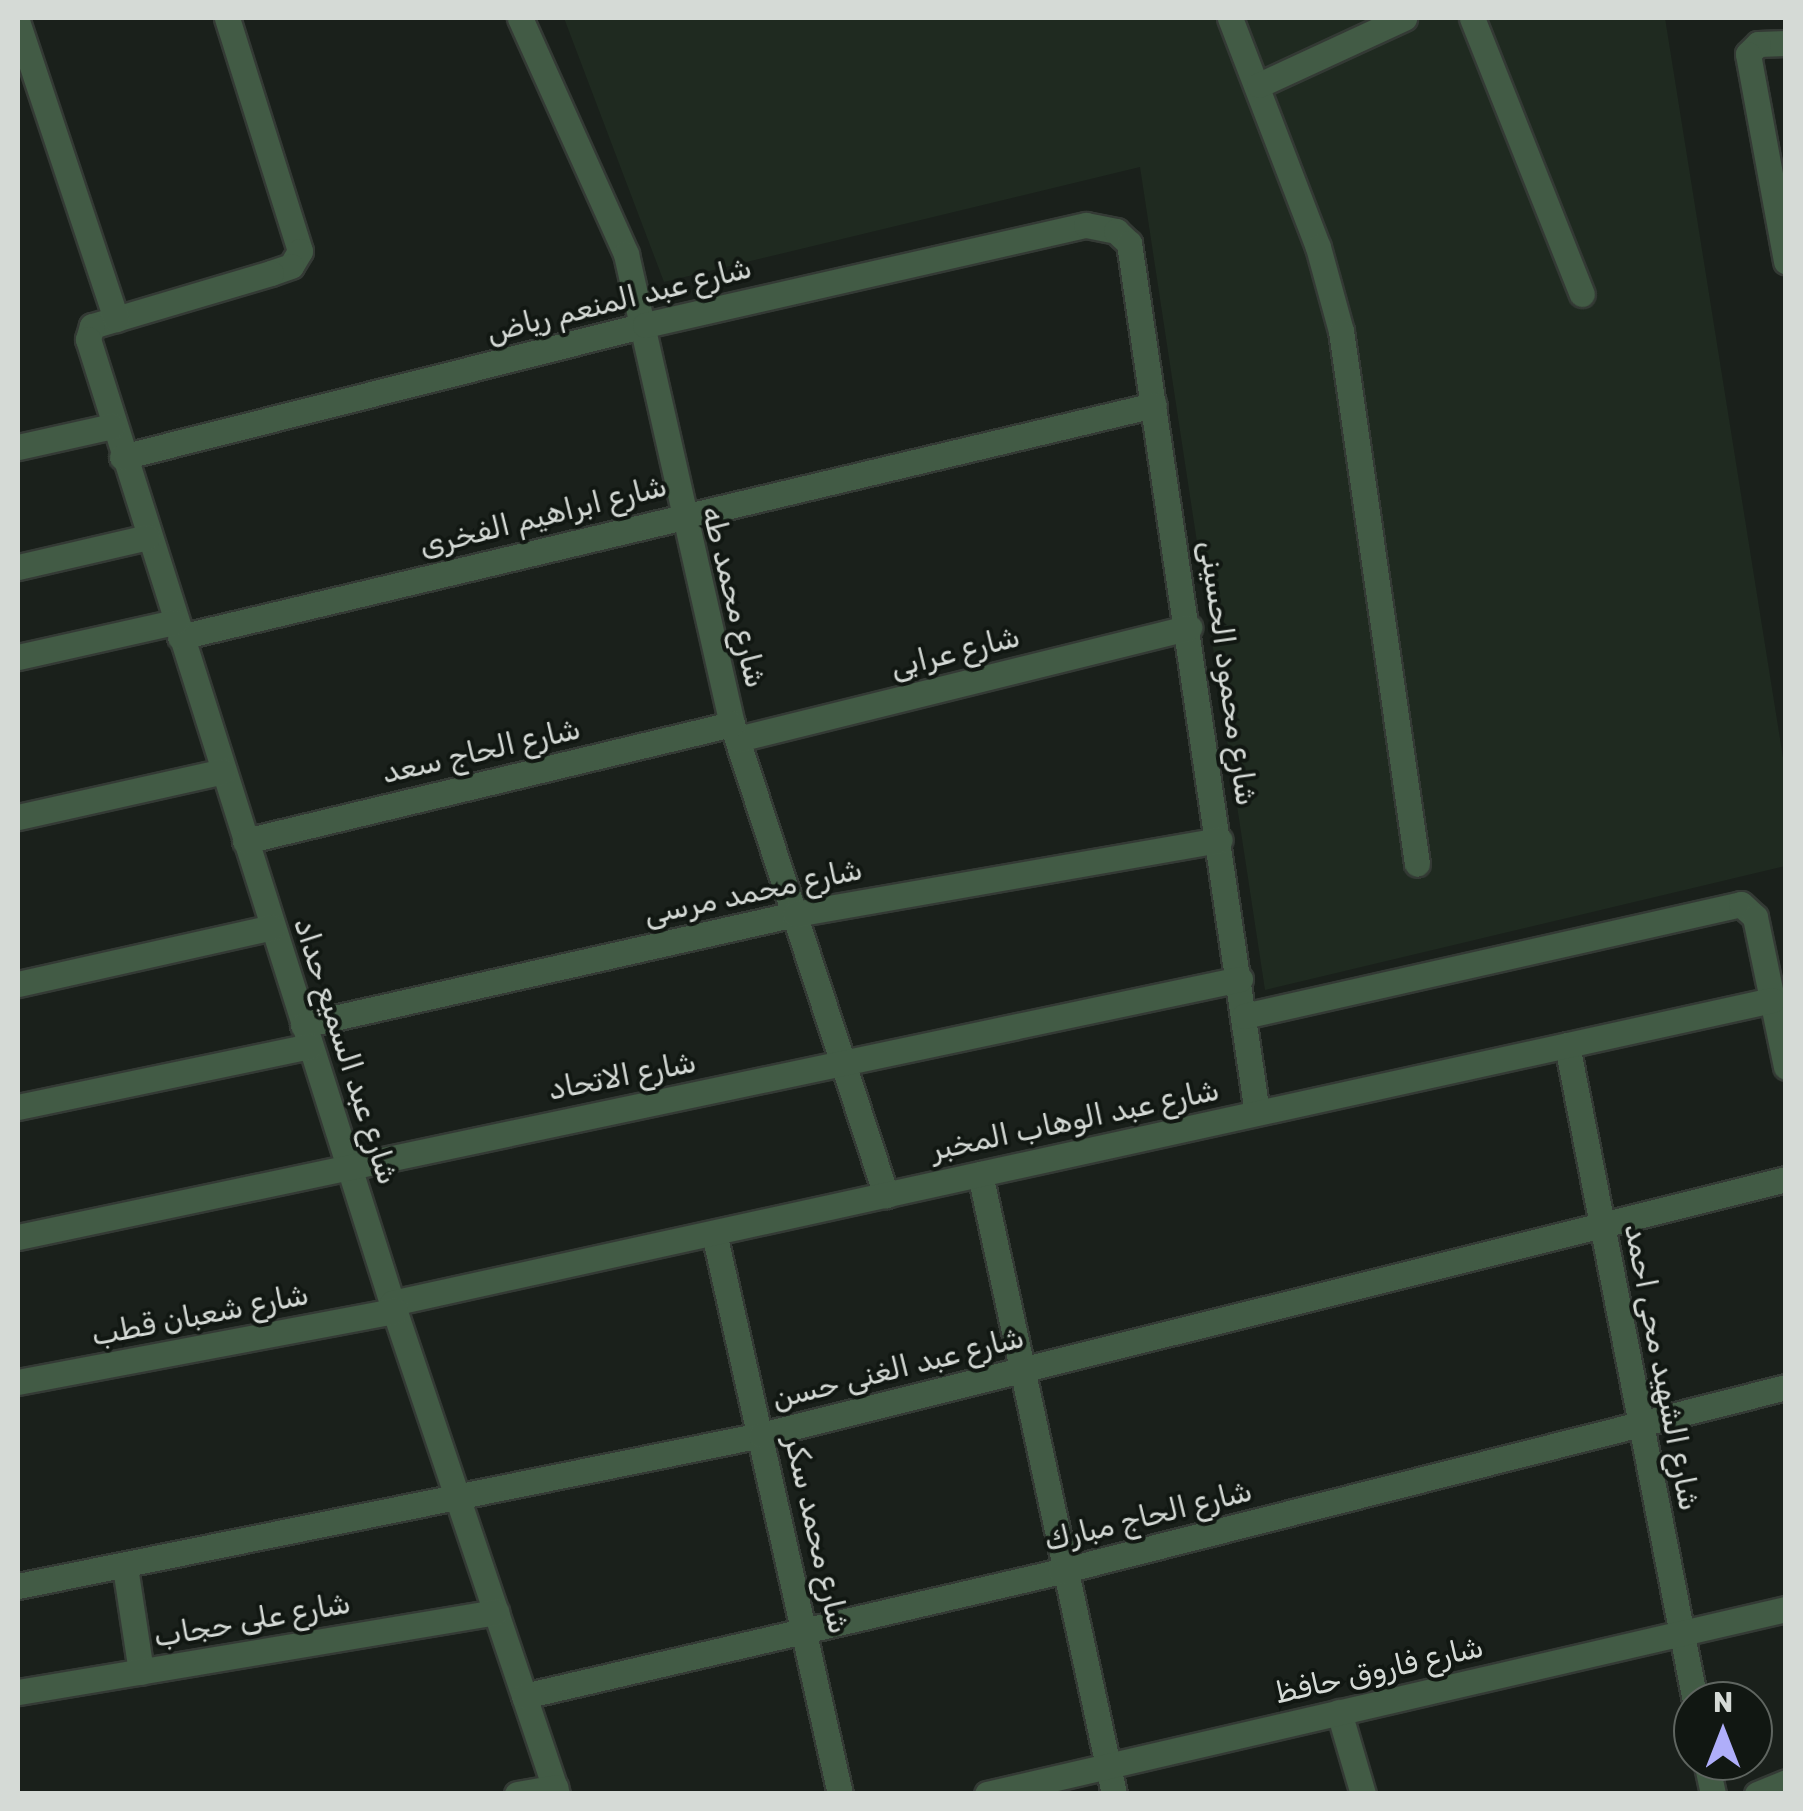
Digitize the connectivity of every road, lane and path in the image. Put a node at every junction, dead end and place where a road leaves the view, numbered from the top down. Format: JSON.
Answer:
{"nodes":[{"id":1,"x":227,"y":18,"type":"edge"},
{"id":2,"x":520,"y":18,"type":"edge"},
{"id":3,"x":1230,"y":18,"type":"edge"},
{"id":4,"x":1404,"y":18,"type":"edge"},
{"id":5,"x":1472,"y":18,"type":"edge"},
{"id":6,"x":18,"y":24,"type":"edge"},
{"id":7,"x":1786,"y":42,"type":"edge"},
{"id":8,"x":1259,"y":85,"type":"junction"},
{"id":9,"x":1129,"y":243,"type":"joint"},
{"id":10,"x":1786,"y":262,"type":"edge"},
{"id":11,"x":1582,"y":294,"type":"dead end"},
{"id":12,"x":104,"y":322,"type":"junction"},
{"id":13,"x":646,"y":325,"type":"junction"},
{"id":14,"x":1154,"y":405,"type":"junction"},
{"id":15,"x":112,"y":426,"type":"junction"},
{"id":16,"x":18,"y":446,"type":"edge"},
{"id":17,"x":122,"y":457,"type":"junction"},
{"id":18,"x":680,"y":516,"type":"junction"},
{"id":19,"x":148,"y":537,"type":"junction"},
{"id":20,"x":18,"y":567,"type":"edge"},
{"id":21,"x":1189,"y":627,"type":"junction"},
{"id":22,"x":178,"y":629,"type":"junction"},
{"id":23,"x":18,"y":657,"type":"edge"},
{"id":24,"x":735,"y":732,"type":"junction"},
{"id":25,"x":223,"y":771,"type":"junction"},
{"id":26,"x":18,"y":818,"type":"edge"},
{"id":27,"x":1220,"y":840,"type":"junction"},
{"id":28,"x":245,"y":841,"type":"junction"},
{"id":29,"x":1417,"y":864,"type":"dead end"},
{"id":30,"x":796,"y":914,"type":"junction"},
{"id":31,"x":272,"y":927,"type":"junction"},
{"id":32,"x":1240,"y":979,"type":"junction"},
{"id":33,"x":18,"y":984,"type":"edge"},
{"id":34,"x":1772,"y":1000,"type":"junction"},
{"id":35,"x":1244,"y":1016,"type":"junction"},
{"id":36,"x":307,"y":1035,"type":"junction"},
{"id":37,"x":1566,"y":1045,"type":"junction"},
{"id":38,"x":846,"y":1065,"type":"junction"},
{"id":39,"x":1786,"y":1067,"type":"edge"},
{"id":40,"x":18,"y":1108,"type":"edge"},
{"id":41,"x":1256,"y":1113,"type":"junction"},
{"id":42,"x":348,"y":1164,"type":"junction"},
{"id":43,"x":980,"y":1174,"type":"junction"},
{"id":44,"x":1786,"y":1178,"type":"edge"},
{"id":45,"x":886,"y":1194,"type":"junction"},
{"id":46,"x":1601,"y":1224,"type":"junction"},
{"id":47,"x":714,"y":1233,"type":"junction"},
{"id":48,"x":18,"y":1237,"type":"edge"},
{"id":49,"x":394,"y":1307,"type":"junction"},
{"id":50,"x":1018,"y":1373,"type":"junction"},
{"id":51,"x":18,"y":1382,"type":"edge"},
{"id":52,"x":1786,"y":1387,"type":"edge"},
{"id":53,"x":1641,"y":1427,"type":"junction"},
{"id":54,"x":761,"y":1435,"type":"junction"},
{"id":55,"x":459,"y":1501,"type":"junction"},
{"id":56,"x":125,"y":1567,"type":"junction"},
{"id":57,"x":1061,"y":1571,"type":"junction"},
{"id":58,"x":18,"y":1586,"type":"edge"},
{"id":59,"x":1786,"y":1609,"type":"edge"},
{"id":60,"x":496,"y":1612,"type":"junction"},
{"id":61,"x":806,"y":1632,"type":"junction"},
{"id":62,"x":1681,"y":1633,"type":"junction"},
{"id":63,"x":141,"y":1672,"type":"junction"},
{"id":64,"x":1690,"y":1681,"type":"edge"},
{"id":65,"x":18,"y":1692,"type":"edge"},
{"id":66,"x":524,"y":1696,"type":"junction"},
{"id":67,"x":1339,"y":1712,"type":"junction"},
{"id":68,"x":1105,"y":1766,"type":"junction"},
{"id":69,"x":1786,"y":1782,"type":"edge"},
{"id":70,"x":556,"y":1790,"type":"edge"},
{"id":71,"x":517,"y":1794,"type":"edge"},
{"id":72,"x":840,"y":1794,"type":"edge"},
{"id":73,"x":987,"y":1794,"type":"edge"},
{"id":74,"x":1114,"y":1794,"type":"edge"},
{"id":75,"x":1364,"y":1794,"type":"edge"},
{"id":76,"x":1757,"y":1794,"type":"edge"}],
"edges":[{"from":1,"to":12,"type":"street"},
{"from":2,"to":13,"type":"street","name":"شارع محمد طه"},
{"from":3,"to":8,"type":"street"},
{"from":4,"to":8,"type":"street"},
{"from":5,"to":11,"type":"street"},
{"from":6,"to":12,"type":"street","name":"شارع عبد السميع حداد"},
{"from":7,"to":10,"type":"street"},
{"from":8,"to":29,"type":"street"},
{"from":9,"to":13,"type":"street","name":"شارع عبد المنعم رياض"},
{"from":9,"to":14,"type":"street","name":"شارع محمود الحسينى"},
{"from":12,"to":15,"type":"street","name":"شارع عبد السميع حداد"},
{"from":13,"to":17,"type":"street","name":"شارع عبد المنعم رياض"},
{"from":13,"to":18,"type":"street","name":"شارع محمد طه"},
{"from":14,"to":18,"type":"street","name":"شارع ابراهيم الفخرى"},
{"from":14,"to":21,"type":"street","name":"شارع محمود الحسينى"},
{"from":15,"to":16,"type":"street"},
{"from":15,"to":17,"type":"street","name":"شارع عبد السميع حداد"},
{"from":17,"to":19,"type":"street","name":"شارع عبد السميع حداد"},
{"from":18,"to":22,"type":"street","name":"شارع ابراهيم الفخرى"},
{"from":18,"to":24,"type":"street","name":"شارع محمد طه"},
{"from":19,"to":20,"type":"street"},
{"from":19,"to":22,"type":"street","name":"شارع عبد السميع حداد"},
{"from":21,"to":24,"type":"street","name":"شارع عرابى"},
{"from":21,"to":27,"type":"street","name":"شارع محمود الحسينى"},
{"from":22,"to":23,"type":"street","name":"شارع ابراهيم الفخرى"},
{"from":22,"to":25,"type":"street","name":"شارع عبد السميع حداد"},
{"from":24,"to":28,"type":"street","name":"شارع الحاج سعد"},
{"from":24,"to":30,"type":"street","name":"شارع محمد طه"},
{"from":25,"to":26,"type":"street"},
{"from":25,"to":28,"type":"street","name":"شارع عبد السميع حداد"},
{"from":27,"to":30,"type":"street","name":"شارع محمد مرسى"},
{"from":27,"to":32,"type":"street","name":"شارع محمود الحسينى"},
{"from":28,"to":31,"type":"street","name":"شارع عبد السميع حداد"},
{"from":30,"to":36,"type":"street","name":"شارع محمد مرسى"},
{"from":30,"to":38,"type":"street","name":"شارع محمد طه"},
{"from":31,"to":33,"type":"street"},
{"from":31,"to":36,"type":"street","name":"شارع عبد السميع حداد"},
{"from":32,"to":35,"type":"street","name":"شارع محمود الحسينى"},
{"from":32,"to":38,"type":"street","name":"شارع الاتحاد"},
{"from":34,"to":35,"type":"street"},
{"from":34,"to":37,"type":"street","name":"شارع عبد الوهاب المخبر"},
{"from":34,"to":39,"type":"street"},
{"from":35,"to":41,"type":"street","name":"شارع محمود الحسينى"},
{"from":36,"to":40,"type":"street","name":"شارع محمد مرسى"},
{"from":36,"to":42,"type":"street","name":"شارع عبد السميع حداد"},
{"from":37,"to":41,"type":"street","name":"شارع عبد الوهاب المخبر"},
{"from":37,"to":46,"type":"street","name":"شارع الشهيد محى احمد"},
{"from":38,"to":42,"type":"street","name":"شارع الاتحاد"},
{"from":38,"to":45,"type":"street","name":"شارع محمد طه"},
{"from":41,"to":43,"type":"street","name":"شارع عبد الوهاب المخبر"},
{"from":42,"to":48,"type":"street","name":"شارع الاتحاد"},
{"from":42,"to":49,"type":"street","name":"شارع عبد السميع حداد"},
{"from":43,"to":45,"type":"street","name":"شارع عبد الوهاب المخبر"},
{"from":43,"to":50,"type":"street"},
{"from":44,"to":46,"type":"street","name":"شارع عبد الغنى حسن"},
{"from":45,"to":47,"type":"street","name":"شارع عبد الوهاب المخبر"},
{"from":46,"to":50,"type":"street","name":"شارع عبد الغنى حسن"},
{"from":46,"to":53,"type":"street","name":"شارع الشهيد محى احمد"},
{"from":47,"to":49,"type":"street","name":"شارع عبد الوهاب المخبر"},
{"from":47,"to":54,"type":"street","name":"شارع محمد سكر"},
{"from":49,"to":51,"type":"street","name":"شارع شعبان قطب"},
{"from":49,"to":55,"type":"street","name":"شارع عبد السميع حداد"},
{"from":50,"to":54,"type":"street","name":"شارع عبد الغنى حسن"},
{"from":50,"to":57,"type":"street"},
{"from":52,"to":53,"type":"street","name":"شارع الحاج مبارك"},
{"from":53,"to":57,"type":"street","name":"شارع الحاج مبارك"},
{"from":53,"to":62,"type":"street","name":"شارع الشهيد محى احمد"},
{"from":54,"to":55,"type":"street","name":"شارع عبد الغنى حسن"},
{"from":54,"to":61,"type":"street","name":"شارع محمد سكر"},
{"from":55,"to":56,"type":"street","name":"شارع عبد الغنى حسن"},
{"from":55,"to":60,"type":"street","name":"شارع عبد السميع حداد"},
{"from":56,"to":58,"type":"street","name":"شارع عبد الغنى حسن"},
{"from":56,"to":63,"type":"street"},
{"from":57,"to":61,"type":"street","name":"شارع الحاج مبارك"},
{"from":57,"to":68,"type":"street"},
{"from":59,"to":62,"type":"street","name":"شارع فاروق حافظ"},
{"from":60,"to":63,"type":"street","name":"شارع على حجاب"},
{"from":60,"to":66,"type":"street","name":"شارع عبد السميع حداد"},
{"from":61,"to":66,"type":"street","name":"شارع الحاج مبارك"},
{"from":61,"to":72,"type":"street","name":"شارع محمد سكر"},
{"from":62,"to":64,"type":"street","name":"شارع الشهيد محى احمد"},
{"from":62,"to":67,"type":"street","name":"شارع فاروق حافظ"},
{"from":63,"to":65,"type":"street","name":"شارع على حجاب"},
{"from":66,"to":70,"type":"street","name":"شارع عبد السميع حداد"},
{"from":67,"to":68,"type":"street","name":"شارع فاروق حافظ"},
{"from":67,"to":75,"type":"street"},
{"from":68,"to":73,"type":"street","name":"شارع فاروق حافظ"},
{"from":68,"to":74,"type":"street"},
{"from":69,"to":76,"type":"street"},
{"from":70,"to":71,"type":"street"}]}
